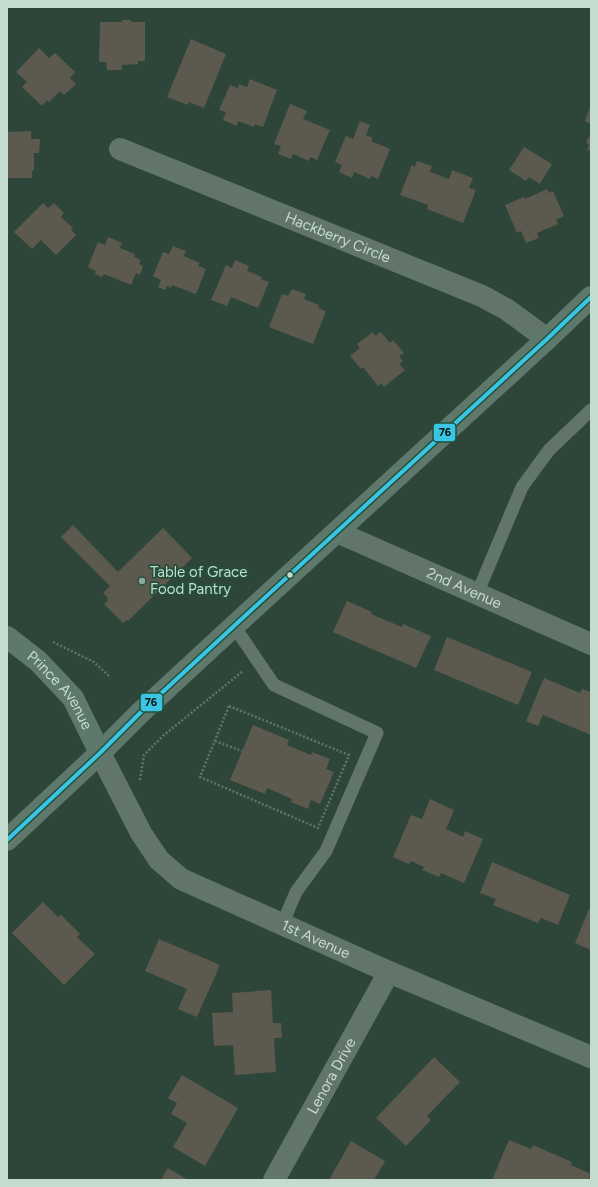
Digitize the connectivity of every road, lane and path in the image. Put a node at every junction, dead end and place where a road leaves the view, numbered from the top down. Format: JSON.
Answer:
{"nodes":[{"id":1,"x":120,"y":149,"type":"dead end"},
{"id":2,"x":591,"y":297,"type":"edge"},
{"id":3,"x":547,"y":339,"type":"junction"},
{"id":4,"x":591,"y":410,"type":"edge"},
{"id":5,"x":337,"y":532,"type":"junction"},
{"id":6,"x":477,"y":594,"type":"junction"},
{"id":7,"x":234,"y":626,"type":"junction"},
{"id":8,"x":7,"y":637,"type":"edge"},
{"id":9,"x":48,"y":639,"type":"dead end"},
{"id":10,"x":591,"y":644,"type":"edge"},
{"id":11,"x":257,"y":659,"type":"junction"},
{"id":12,"x":108,"y":676,"type":"dead end"},
{"id":13,"x":215,"y":741,"type":"junction"},
{"id":14,"x":242,"y":751,"type":"dead end"},
{"id":15,"x":100,"y":753,"type":"junction"},
{"id":16,"x":140,"y":785,"type":"dead end"},
{"id":17,"x":7,"y":840,"type":"edge"},
{"id":18,"x":282,"y":925,"type":"junction"},
{"id":19,"x":389,"y":972,"type":"junction"},
{"id":20,"x":591,"y":1057,"type":"edge"},
{"id":21,"x":274,"y":1180,"type":"edge"}],
"edges":[{"from":1,"to":3,"type":"street","name":"Hackberry Circle"},
{"from":2,"to":3,"type":"main road"},
{"from":3,"to":5,"type":"main road"},
{"from":4,"to":6,"type":"lane"},
{"from":5,"to":6,"type":"street","name":"2nd Avenue"},
{"from":5,"to":7,"type":"main road"},
{"from":6,"to":10,"type":"street","name":"2nd Avenue"},
{"from":7,"to":11,"type":"lane"},
{"from":7,"to":15,"type":"main road"},
{"from":8,"to":15,"type":"main road","name":"Prince Avenue"},
{"from":9,"to":12,"type":"path"},
{"from":11,"to":16,"type":"path"},
{"from":11,"to":18,"type":"lane"},
{"from":13,"to":13,"type":"path"},
{"from":13,"to":14,"type":"path"},
{"from":15,"to":17,"type":"main road"},
{"from":15,"to":18,"type":"street","name":"1st Avenue"},
{"from":18,"to":19,"type":"street","name":"1st Avenue"},
{"from":19,"to":20,"type":"street","name":"1st Avenue"},
{"from":19,"to":21,"type":"street","name":"Lenora Drive"}]}
